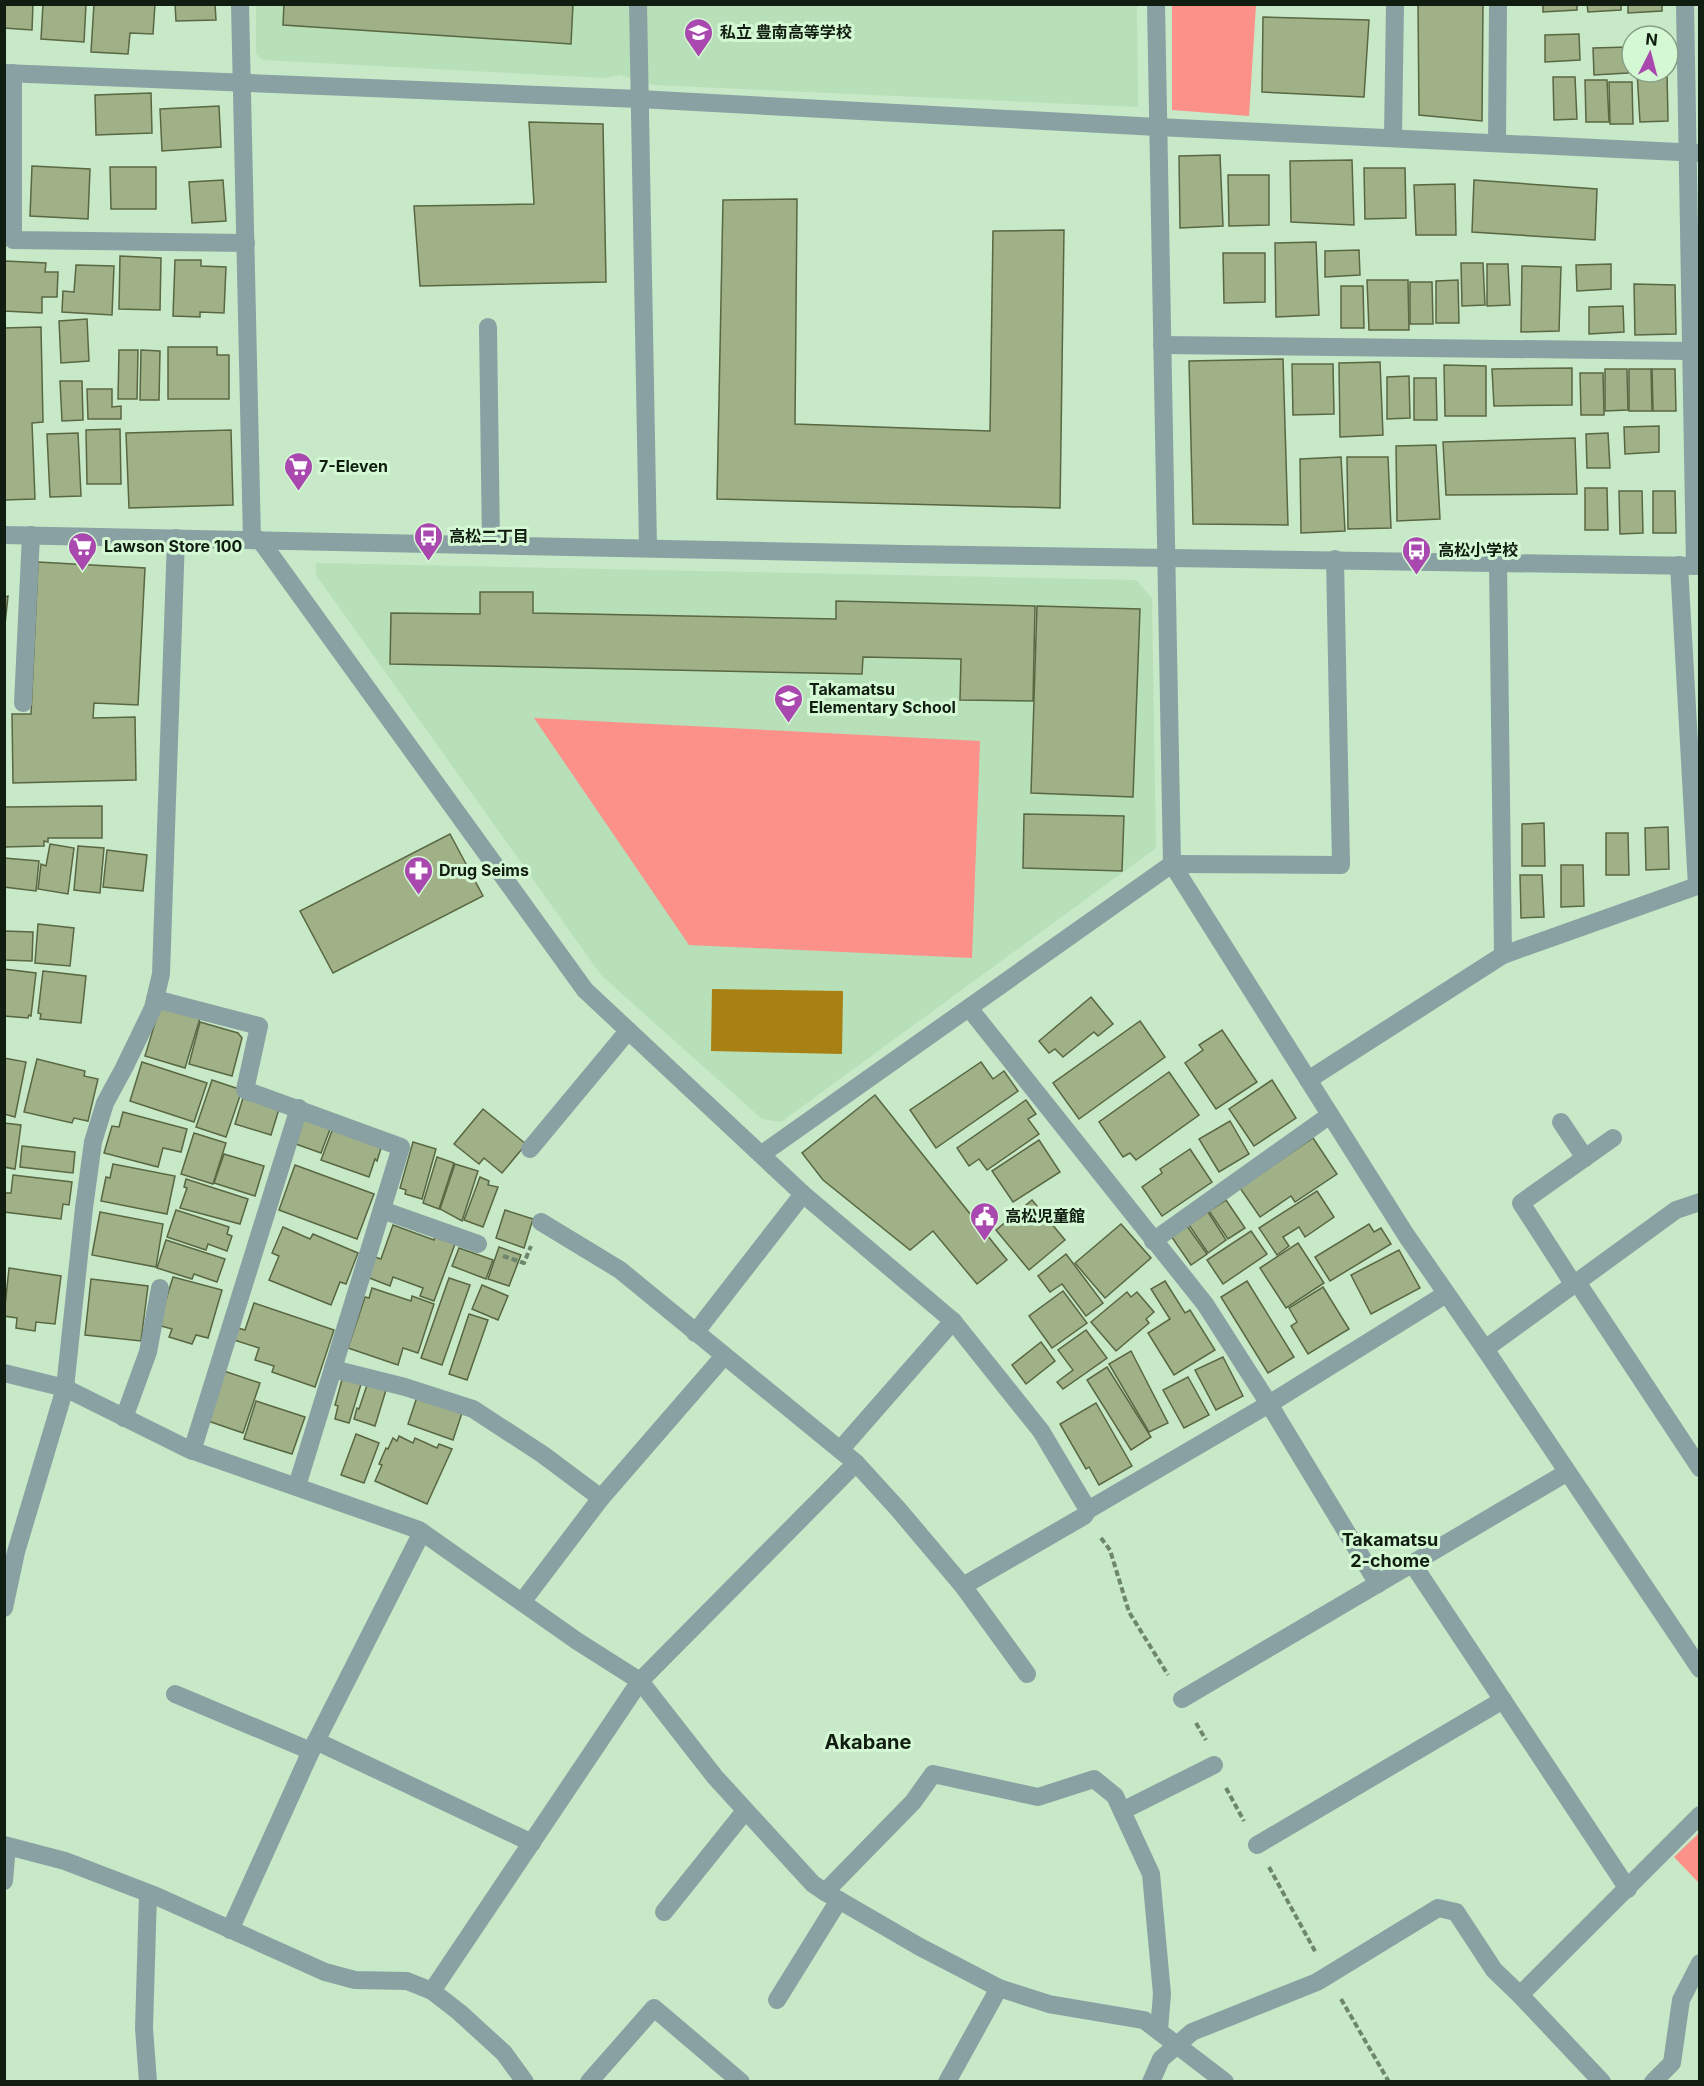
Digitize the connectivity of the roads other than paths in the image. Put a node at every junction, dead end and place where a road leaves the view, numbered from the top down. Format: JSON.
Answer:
{"nodes":[{"id":1,"x":240,"y":4,"type":"edge"},
{"id":2,"x":638,"y":4,"type":"edge"},
{"id":3,"x":1156,"y":4,"type":"edge"},
{"id":4,"x":1395,"y":4,"type":"edge"},
{"id":5,"x":1498,"y":4,"type":"edge"},
{"id":6,"x":1685,"y":4,"type":"edge"},
{"id":7,"x":9,"y":73,"type":"edge"},
{"id":8,"x":241,"y":81,"type":"junction"},
{"id":9,"x":639,"y":99,"type":"junction"},
{"id":10,"x":1157,"y":127,"type":"junction"},
{"id":11,"x":1393,"y":137,"type":"junction"},
{"id":12,"x":1497,"y":143,"type":"junction"},
{"id":13,"x":1693,"y":152,"type":"edge"},
{"id":14,"x":246,"y":243,"type":"junction"},
{"id":15,"x":488,"y":327,"type":"dead end"},
{"id":16,"x":1162,"y":345,"type":"junction"},
{"id":17,"x":1691,"y":351,"type":"junction"},
{"id":18,"x":4,"y":535,"type":"edge"},
{"id":19,"x":32,"y":535,"type":"junction"},
{"id":20,"x":176,"y":538,"type":"junction"},
{"id":21,"x":256,"y":540,"type":"junction"},
{"id":22,"x":491,"y":544,"type":"junction"},
{"id":23,"x":648,"y":548,"type":"junction"},
{"id":24,"x":1166,"y":558,"type":"junction"},
{"id":25,"x":1335,"y":560,"type":"junction"},
{"id":26,"x":1498,"y":562,"type":"junction"},
{"id":27,"x":1691,"y":566,"type":"edge"},
{"id":28,"x":23,"y":703,"type":"dead end"},
{"id":29,"x":1172,"y":864,"type":"junction"},
{"id":30,"x":1503,"y":955,"type":"junction"},
{"id":31,"x":155,"y":999,"type":"junction"},
{"id":32,"x":969,"y":1008,"type":"junction"},
{"id":33,"x":628,"y":1031,"type":"junction"},
{"id":34,"x":1308,"y":1080,"type":"junction"},
{"id":35,"x":298,"y":1108,"type":"junction"},
{"id":36,"x":1330,"y":1114,"type":"junction"},
{"id":37,"x":1562,"y":1122,"type":"dead end"},
{"id":38,"x":1613,"y":1138,"type":"dead end"},
{"id":39,"x":530,"y":1149,"type":"dead end"},
{"id":40,"x":762,"y":1154,"type":"junction"},
{"id":41,"x":1586,"y":1158,"type":"junction"},
{"id":42,"x":803,"y":1194,"type":"junction"},
{"id":43,"x":1700,"y":1202,"type":"edge"},
{"id":44,"x":382,"y":1210,"type":"junction"},
{"id":45,"x":541,"y":1222,"type":"road end"},
{"id":46,"x":1154,"y":1241,"type":"junction"},
{"id":47,"x":478,"y":1244,"type":"road end"},
{"id":48,"x":1575,"y":1283,"type":"junction"},
{"id":49,"x":160,"y":1288,"type":"dead end"},
{"id":50,"x":1446,"y":1294,"type":"junction"},
{"id":51,"x":953,"y":1321,"type":"junction"},
{"id":52,"x":695,"y":1333,"type":"junction"},
{"id":53,"x":1485,"y":1349,"type":"junction"},
{"id":54,"x":724,"y":1356,"type":"junction"},
{"id":55,"x":333,"y":1369,"type":"junction"},
{"id":56,"x":4,"y":1373,"type":"edge"},
{"id":57,"x":64,"y":1388,"type":"junction"},
{"id":58,"x":1269,"y":1404,"type":"junction"},
{"id":59,"x":124,"y":1418,"type":"junction"},
{"id":60,"x":840,"y":1450,"type":"junction"},
{"id":61,"x":192,"y":1451,"type":"junction"},
{"id":62,"x":856,"y":1463,"type":"junction"},
{"id":63,"x":1700,"y":1468,"type":"edge"},
{"id":64,"x":1566,"y":1473,"type":"junction"},
{"id":65,"x":297,"y":1486,"type":"junction"},
{"id":66,"x":601,"y":1498,"type":"junction"},
{"id":67,"x":1088,"y":1510,"type":"junction"},
{"id":68,"x":422,"y":1532,"type":"junction"},
{"id":69,"x":1412,"y":1563,"type":"junction"},
{"id":70,"x":1378,"y":1584,"type":"junction"},
{"id":71,"x":963,"y":1586,"type":"junction"},
{"id":72,"x":522,"y":1602,"type":"junction"},
{"id":73,"x":4,"y":1608,"type":"edge"},
{"id":74,"x":1700,"y":1669,"type":"edge"},
{"id":75,"x":1027,"y":1674,"type":"dead end"},
{"id":76,"x":640,"y":1681,"type":"junction"},
{"id":77,"x":175,"y":1694,"type":"dead end"},
{"id":78,"x":1182,"y":1699,"type":"dead end"},
{"id":79,"x":1503,"y":1700,"type":"junction"},
{"id":80,"x":313,"y":1746,"type":"junction"},
{"id":81,"x":1214,"y":1765,"type":"dead end"},
{"id":82,"x":745,"y":1810,"type":"junction"},
{"id":83,"x":1122,"y":1811,"type":"junction"},
{"id":84,"x":1700,"y":1815,"type":"edge"},
{"id":85,"x":532,"y":1843,"type":"junction"},
{"id":86,"x":1257,"y":1845,"type":"dead end"},
{"id":87,"x":6,"y":1846,"type":"edge"},
{"id":88,"x":4,"y":1881,"type":"edge"},
{"id":89,"x":1628,"y":1889,"type":"junction"},
{"id":90,"x":148,"y":1894,"type":"junction"},
{"id":91,"x":832,"y":1896,"type":"junction"},
{"id":92,"x":664,"y":1912,"type":"dead end"},
{"id":93,"x":230,"y":1930,"type":"junction"},
{"id":94,"x":1700,"y":1963,"type":"edge"},
{"id":95,"x":999,"y":1988,"type":"junction"},
{"id":96,"x":432,"y":1992,"type":"junction"},
{"id":97,"x":1520,"y":1995,"type":"junction"},
{"id":98,"x":777,"y":2000,"type":"dead end"},
{"id":99,"x":1159,"y":2030,"type":"junction"},
{"id":100,"x":1178,"y":2045,"type":"junction"},
{"id":101,"x":148,"y":2082,"type":"edge"},
{"id":102,"x":525,"y":2082,"type":"edge"},
{"id":103,"x":589,"y":2082,"type":"edge"},
{"id":104,"x":741,"y":2082,"type":"edge"},
{"id":105,"x":947,"y":2082,"type":"edge"},
{"id":106,"x":1151,"y":2082,"type":"edge"},
{"id":107,"x":1225,"y":2082,"type":"edge"},
{"id":108,"x":1602,"y":2082,"type":"edge"},
{"id":109,"x":1653,"y":2082,"type":"edge"}],
"edges":[{"from":1,"to":8,"type":"street"},
{"from":2,"to":9,"type":"street"},
{"from":3,"to":10,"type":"street"},
{"from":4,"to":11,"type":"street"},
{"from":5,"to":12,"type":"street"},
{"from":6,"to":13,"type":"street"},
{"from":7,"to":8,"type":"street"},
{"from":7,"to":14,"type":"street"},
{"from":8,"to":9,"type":"street"},
{"from":8,"to":14,"type":"street"},
{"from":9,"to":10,"type":"street"},
{"from":9,"to":23,"type":"street"},
{"from":10,"to":11,"type":"street"},
{"from":10,"to":16,"type":"street"},
{"from":11,"to":12,"type":"street"},
{"from":12,"to":13,"type":"street"},
{"from":13,"to":17,"type":"street"},
{"from":14,"to":21,"type":"street"},
{"from":15,"to":22,"type":"street"},
{"from":16,"to":17,"type":"street"},
{"from":16,"to":24,"type":"street"},
{"from":17,"to":27,"type":"street"},
{"from":18,"to":19,"type":"street"},
{"from":19,"to":20,"type":"street"},
{"from":19,"to":28,"type":"street"},
{"from":20,"to":21,"type":"street"},
{"from":20,"to":31,"type":"street"},
{"from":21,"to":22,"type":"street"},
{"from":21,"to":33,"type":"street"},
{"from":22,"to":23,"type":"street"},
{"from":23,"to":24,"type":"street"},
{"from":24,"to":25,"type":"street"},
{"from":24,"to":29,"type":"street"},
{"from":25,"to":26,"type":"street"},
{"from":25,"to":29,"type":"street"},
{"from":26,"to":27,"type":"street"},
{"from":26,"to":30,"type":"street"},
{"from":27,"to":30,"type":"street"},
{"from":29,"to":32,"type":"street"},
{"from":29,"to":34,"type":"street"},
{"from":30,"to":34,"type":"street"},
{"from":31,"to":35,"type":"street"},
{"from":31,"to":57,"type":"street"},
{"from":32,"to":40,"type":"street"},
{"from":32,"to":46,"type":"street"},
{"from":33,"to":39,"type":"street"},
{"from":33,"to":40,"type":"street"},
{"from":34,"to":36,"type":"street"},
{"from":35,"to":44,"type":"street"},
{"from":35,"to":61,"type":"street"},
{"from":36,"to":46,"type":"street"},
{"from":36,"to":50,"type":"street"},
{"from":37,"to":41,"type":"street"},
{"from":38,"to":41,"type":"street"},
{"from":40,"to":42,"type":"street"},
{"from":41,"to":48,"type":"street"},
{"from":42,"to":51,"type":"street"},
{"from":42,"to":52,"type":"street"},
{"from":43,"to":48,"type":"street"},
{"from":44,"to":47,"type":"street"},
{"from":44,"to":55,"type":"street"},
{"from":45,"to":52,"type":"street"},
{"from":46,"to":58,"type":"street"},
{"from":48,"to":53,"type":"street"},
{"from":48,"to":63,"type":"street"},
{"from":49,"to":59,"type":"street"},
{"from":50,"to":53,"type":"street"},
{"from":50,"to":58,"type":"street"},
{"from":51,"to":60,"type":"street"},
{"from":51,"to":67,"type":"street"},
{"from":52,"to":54,"type":"street"},
{"from":53,"to":64,"type":"street"},
{"from":54,"to":60,"type":"street"},
{"from":54,"to":66,"type":"street"},
{"from":55,"to":65,"type":"street"},
{"from":55,"to":66,"type":"street"},
{"from":56,"to":57,"type":"street"},
{"from":57,"to":59,"type":"street"},
{"from":57,"to":73,"type":"street"},
{"from":58,"to":67,"type":"street"},
{"from":58,"to":70,"type":"street"},
{"from":59,"to":61,"type":"street"},
{"from":60,"to":62,"type":"street"},
{"from":61,"to":65,"type":"street"},
{"from":62,"to":71,"type":"street"},
{"from":62,"to":76,"type":"street"},
{"from":64,"to":69,"type":"street"},
{"from":64,"to":74,"type":"street"},
{"from":65,"to":68,"type":"street"},
{"from":66,"to":72,"type":"street"},
{"from":67,"to":71,"type":"street"},
{"from":68,"to":72,"type":"street"},
{"from":68,"to":80,"type":"street"},
{"from":69,"to":70,"type":"street"},
{"from":69,"to":79,"type":"street"},
{"from":70,"to":78,"type":"street"},
{"from":71,"to":75,"type":"street"},
{"from":72,"to":76,"type":"street"},
{"from":76,"to":82,"type":"street"},
{"from":76,"to":85,"type":"street"},
{"from":77,"to":80,"type":"street"},
{"from":79,"to":86,"type":"street"},
{"from":79,"to":89,"type":"street"},
{"from":80,"to":85,"type":"street"},
{"from":80,"to":93,"type":"street"},
{"from":81,"to":83,"type":"street"},
{"from":82,"to":91,"type":"street"},
{"from":82,"to":92,"type":"street"},
{"from":83,"to":91,"type":"street"},
{"from":83,"to":99,"type":"street"},
{"from":84,"to":89,"type":"street"},
{"from":85,"to":96,"type":"street"},
{"from":87,"to":88,"type":"street"},
{"from":87,"to":90,"type":"street"},
{"from":89,"to":97,"type":"street"},
{"from":90,"to":93,"type":"street"},
{"from":90,"to":101,"type":"street"},
{"from":91,"to":95,"type":"street"},
{"from":91,"to":98,"type":"street"},
{"from":93,"to":96,"type":"street"},
{"from":94,"to":109,"type":"street"},
{"from":95,"to":99,"type":"street"},
{"from":95,"to":105,"type":"street"},
{"from":96,"to":102,"type":"street"},
{"from":97,"to":100,"type":"street"},
{"from":97,"to":108,"type":"street"},
{"from":99,"to":100,"type":"street"},
{"from":100,"to":106,"type":"street"},
{"from":100,"to":107,"type":"street"},
{"from":103,"to":104,"type":"street"}]}
